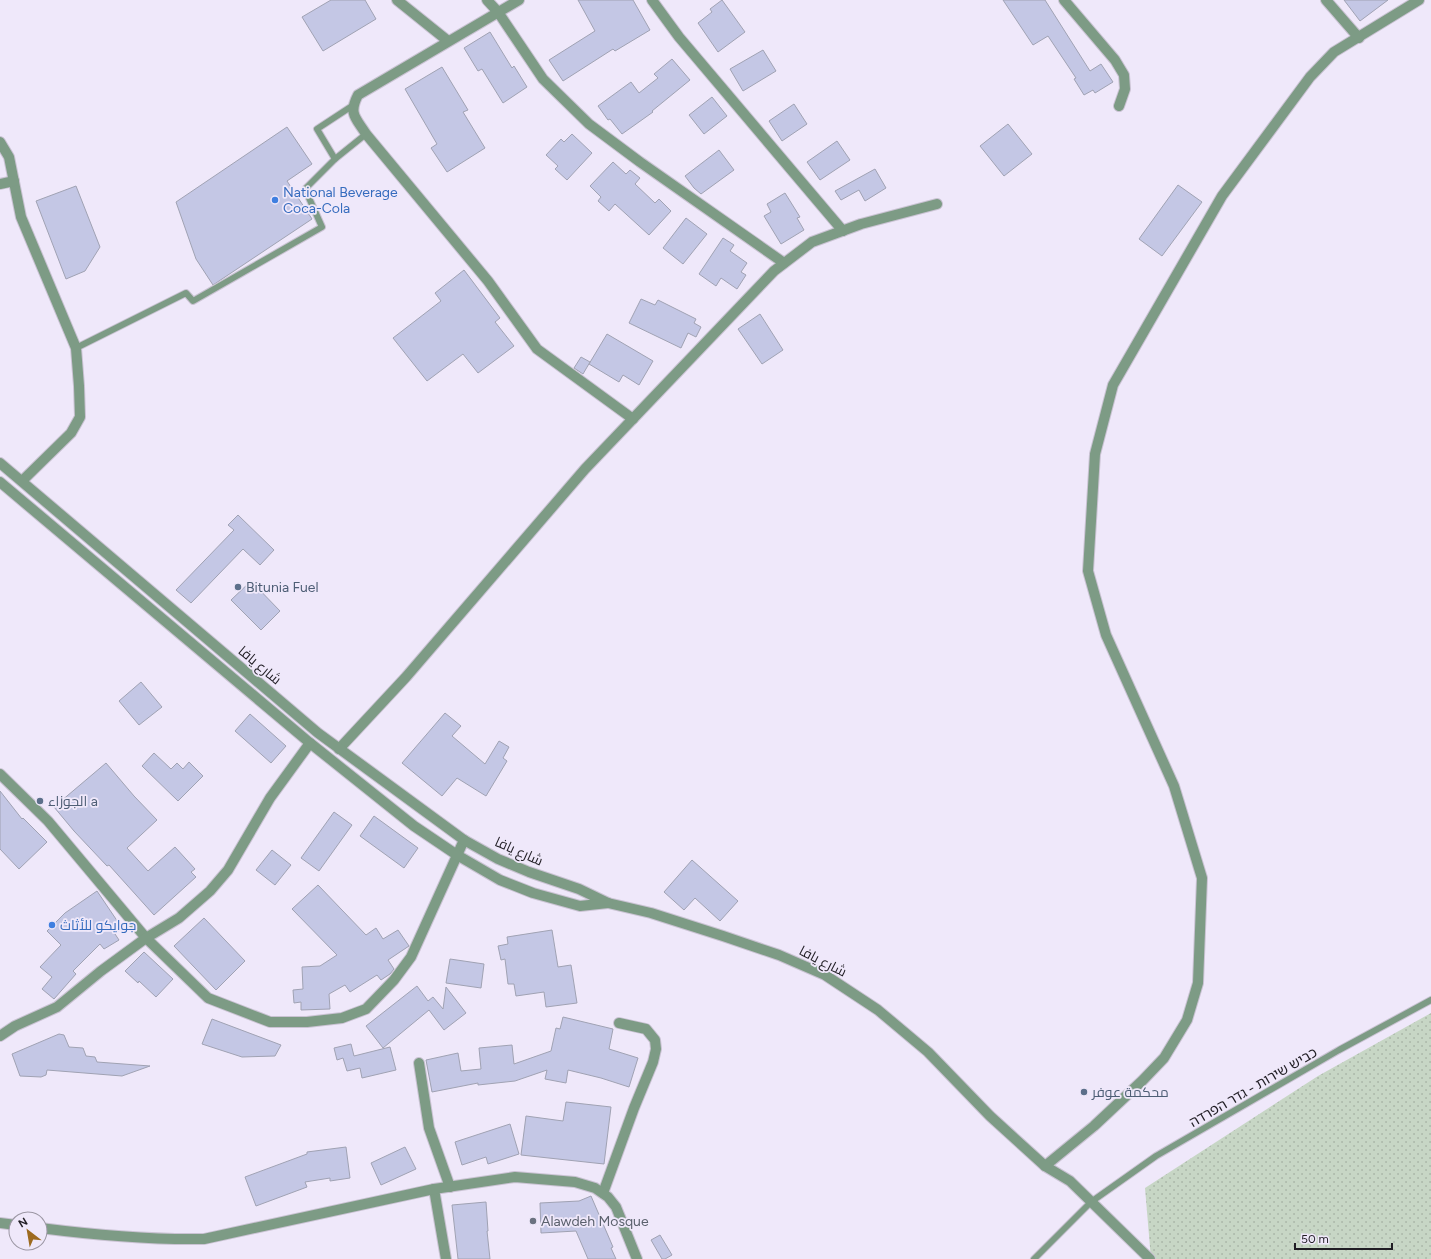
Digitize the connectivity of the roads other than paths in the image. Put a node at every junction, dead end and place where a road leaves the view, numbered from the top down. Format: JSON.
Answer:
{"nodes":[{"id":1,"x":397,"y":0,"type":"edge"},
{"id":2,"x":487,"y":0,"type":"edge"},
{"id":3,"x":519,"y":0,"type":"edge"},
{"id":4,"x":652,"y":0,"type":"edge"},
{"id":5,"x":1064,"y":0,"type":"edge"},
{"id":6,"x":1326,"y":0,"type":"edge"},
{"id":7,"x":1419,"y":0,"type":"edge"},
{"id":8,"x":498,"y":12,"type":"junction"},
{"id":9,"x":1359,"y":38,"type":"junction"},
{"id":10,"x":448,"y":42,"type":"junction"},
{"id":11,"x":352,"y":106,"type":"junction"},
{"id":12,"x":1119,"y":106,"type":"dead end"},
{"id":13,"x":366,"y":134,"type":"junction"},
{"id":14,"x":0,"y":142,"type":"edge"},
{"id":15,"x":335,"y":159,"type":"junction"},
{"id":16,"x":14,"y":181,"type":"junction"},
{"id":17,"x":0,"y":184,"type":"edge"},
{"id":18,"x":937,"y":204,"type":"dead end"},
{"id":19,"x":843,"y":231,"type":"junction"},
{"id":20,"x":784,"y":263,"type":"junction"},
{"id":21,"x":76,"y":348,"type":"junction"},
{"id":22,"x":632,"y":420,"type":"junction"},
{"id":23,"x":0,"y":462,"type":"edge"},
{"id":24,"x":22,"y":481,"type":"junction"},
{"id":25,"x":0,"y":482,"type":"edge"},
{"id":26,"x":310,"y":744,"type":"junction"},
{"id":27,"x":339,"y":749,"type":"junction"},
{"id":28,"x":0,"y":774,"type":"edge"},
{"id":29,"x":464,"y":840,"type":"junction"},
{"id":30,"x":458,"y":854,"type":"junction"},
{"id":31,"x":608,"y":903,"type":"junction"},
{"id":32,"x":146,"y":938,"type":"junction"},
{"id":33,"x":1431,"y":1000,"type":"edge"},
{"id":34,"x":619,"y":1023,"type":"dead end"},
{"id":35,"x":0,"y":1036,"type":"edge"},
{"id":36,"x":419,"y":1063,"type":"dead end"},
{"id":37,"x":1045,"y":1166,"type":"junction"},
{"id":38,"x":450,"y":1187,"type":"junction"},
{"id":39,"x":434,"y":1189,"type":"junction"},
{"id":40,"x":603,"y":1193,"type":"junction"},
{"id":41,"x":1091,"y":1202,"type":"junction"},
{"id":42,"x":48,"y":1229,"type":"edge"},
{"id":43,"x":446,"y":1259,"type":"edge"},
{"id":44,"x":637,"y":1259,"type":"edge"},
{"id":45,"x":1034,"y":1259,"type":"edge"},
{"id":46,"x":1150,"y":1259,"type":"edge"}],
"edges":[{"from":1,"to":10,"type":"street"},
{"from":2,"to":8,"type":"street"},
{"from":3,"to":8,"type":"street"},
{"from":4,"to":19,"type":"street"},
{"from":5,"to":12,"type":"street"},
{"from":6,"to":9,"type":"street"},
{"from":7,"to":9,"type":"street"},
{"from":8,"to":10,"type":"street"},
{"from":8,"to":20,"type":"street"},
{"from":9,"to":37,"type":"street"},
{"from":10,"to":11,"type":"street"},
{"from":11,"to":13,"type":"street"},
{"from":11,"to":15,"type":"lane"},
{"from":13,"to":15,"type":"lane"},
{"from":13,"to":22,"type":"street"},
{"from":14,"to":16,"type":"street"},
{"from":15,"to":21,"type":"lane"},
{"from":16,"to":17,"type":"street"},
{"from":16,"to":21,"type":"street"},
{"from":18,"to":19,"type":"street"},
{"from":19,"to":20,"type":"street"},
{"from":20,"to":22,"type":"street"},
{"from":21,"to":24,"type":"street"},
{"from":22,"to":27,"type":"street"},
{"from":23,"to":24,"type":"street","name":"شارع يافا"},
{"from":24,"to":27,"type":"street","name":"شارع يافا"},
{"from":25,"to":26,"type":"street"},
{"from":26,"to":30,"type":"street"},
{"from":26,"to":32,"type":"street"},
{"from":27,"to":29,"type":"street","name":"شارع يافا"},
{"from":28,"to":32,"type":"street"},
{"from":29,"to":30,"type":"street"},
{"from":29,"to":31,"type":"street","name":"شارع يافا"},
{"from":30,"to":31,"type":"street"},
{"from":30,"to":32,"type":"street"},
{"from":31,"to":37,"type":"street","name":"شارع يافا"},
{"from":32,"to":35,"type":"street"},
{"from":33,"to":41,"type":"lane","name":"כביש שירות - גדר הפרדה"},
{"from":34,"to":40,"type":"street"},
{"from":36,"to":38,"type":"street"},
{"from":37,"to":41,"type":"street","name":"شارع يافا"},
{"from":38,"to":39,"type":"street"},
{"from":38,"to":40,"type":"street"},
{"from":39,"to":42,"type":"street"},
{"from":39,"to":43,"type":"street"},
{"from":40,"to":44,"type":"street"},
{"from":41,"to":45,"type":"lane","name":"כביש שירות - גדר הפרדה"},
{"from":41,"to":46,"type":"street","name":"شارع يافا"}]}
